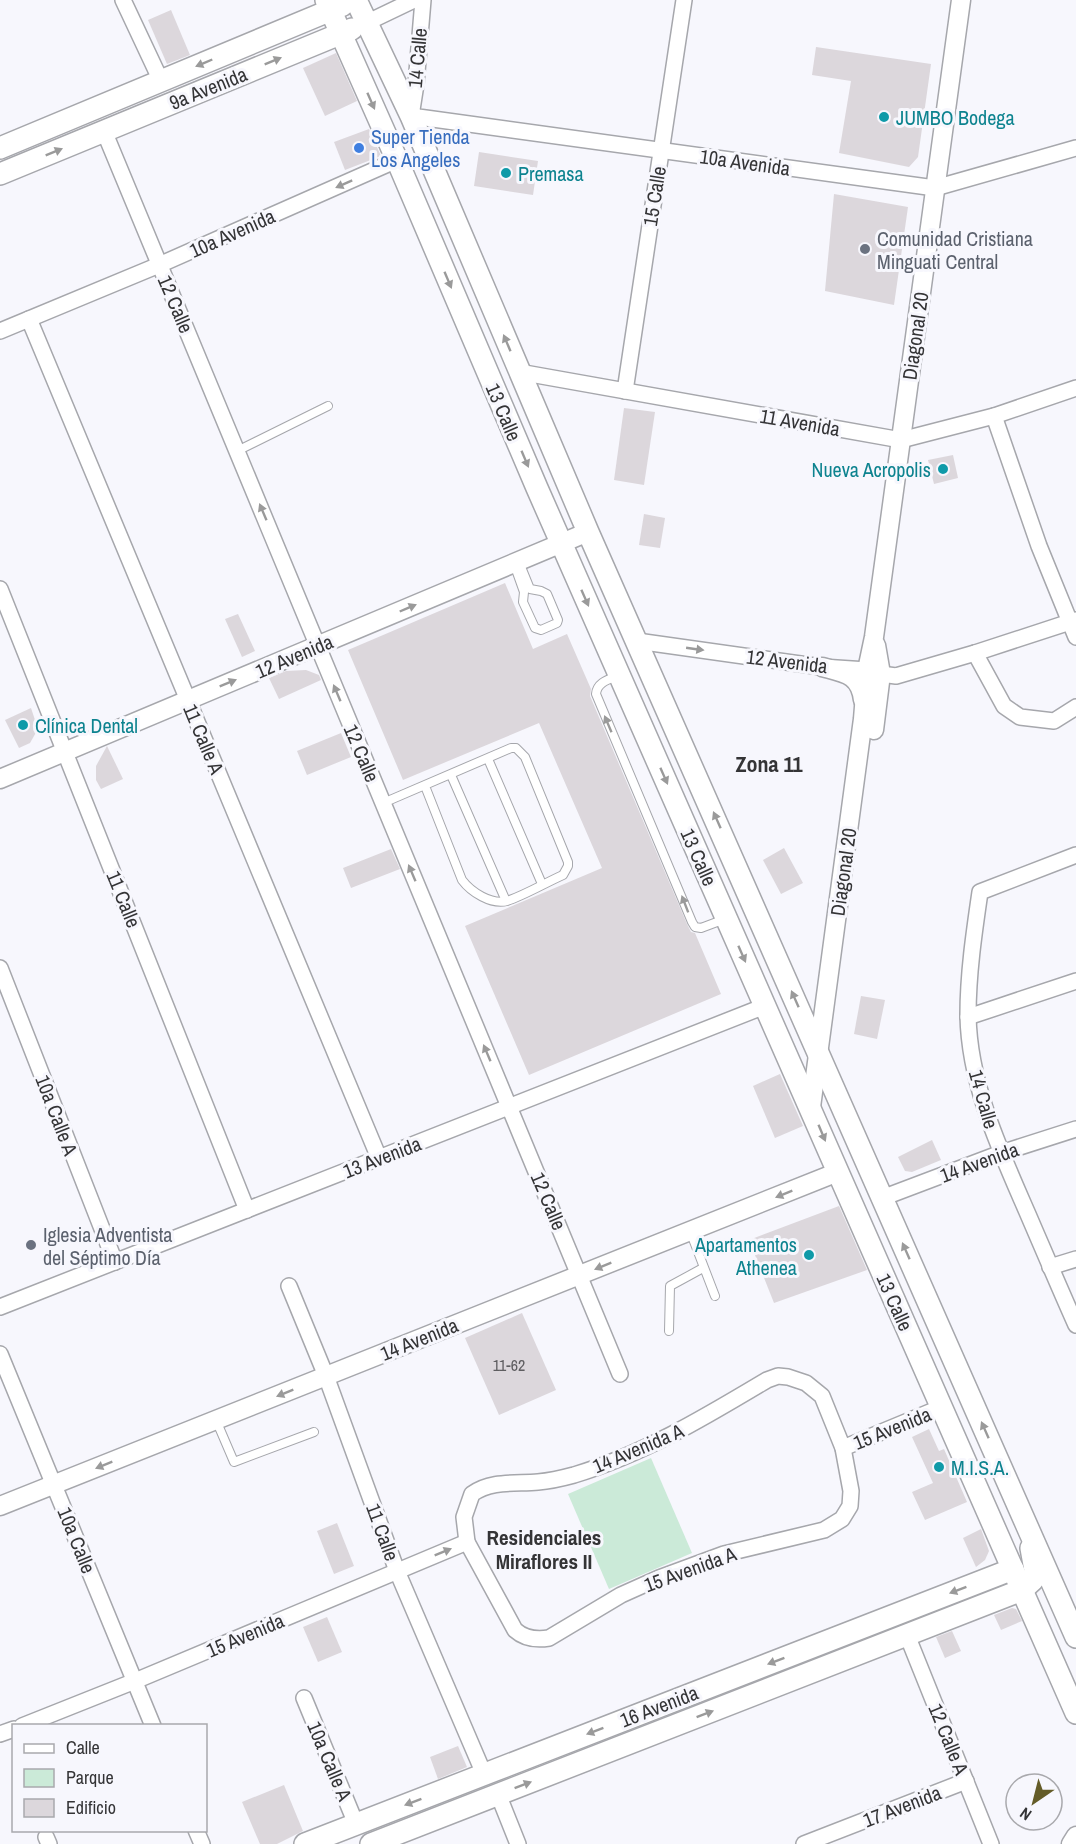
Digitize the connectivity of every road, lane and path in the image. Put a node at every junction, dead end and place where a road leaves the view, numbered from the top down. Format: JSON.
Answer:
{"nodes":[{"id":1,"x":123,"y":0,"type":"edge"},
{"id":2,"x":356,"y":0,"type":"edge"},
{"id":3,"x":414,"y":0,"type":"edge"},
{"id":4,"x":423,"y":0,"type":"edge"},
{"id":5,"x":684,"y":0,"type":"edge"},
{"id":6,"x":961,"y":0,"type":"edge"},
{"id":7,"x":328,"y":5,"type":"edge"},
{"id":8,"x":366,"y":23,"type":"junction"},
{"id":9,"x":340,"y":34,"type":"junction"},
{"id":10,"x":161,"y":81,"type":"junction"},
{"id":11,"x":411,"y":116,"type":"junction"},
{"id":12,"x":104,"y":131,"type":"junction"},
{"id":13,"x":0,"y":148,"type":"edge"},
{"id":14,"x":1076,"y":148,"type":"edge"},
{"id":15,"x":661,"y":150,"type":"junction"},
{"id":16,"x":397,"y":160,"type":"junction"},
{"id":17,"x":0,"y":174,"type":"edge"},
{"id":18,"x":935,"y":188,"type":"junction"},
{"id":19,"x":159,"y":265,"type":"junction"},
{"id":20,"x":29,"y":319,"type":"junction"},
{"id":21,"x":0,"y":331,"type":"edge"},
{"id":22,"x":519,"y":372,"type":"junction"},
{"id":23,"x":1076,"y":388,"type":"edge"},
{"id":24,"x":625,"y":391,"type":"junction"},
{"id":25,"x":328,"y":406,"type":"dead end"},
{"id":26,"x":994,"y":416,"type":"junction"},
{"id":27,"x":901,"y":440,"type":"junction"},
{"id":28,"x":237,"y":451,"type":"junction"},
{"id":29,"x":588,"y":532,"type":"junction"},
{"id":30,"x":561,"y":544,"type":"junction"},
{"id":31,"x":517,"y":563,"type":"junction"},
{"id":32,"x":0,"y":589,"type":"edge"},
{"id":33,"x":1074,"y":626,"type":"edge"},
{"id":34,"x":637,"y":641,"type":"junction"},
{"id":35,"x":318,"y":646,"type":"junction"},
{"id":36,"x":975,"y":653,"type":"junction"},
{"id":37,"x":822,"y":667,"type":"junction"},
{"id":38,"x":874,"y":672,"type":"junction"},
{"id":39,"x":619,"y":675,"type":"junction"},
{"id":40,"x":188,"y":700,"type":"junction"},
{"id":41,"x":1076,"y":706,"type":"edge"},
{"id":42,"x":864,"y":719,"type":"junction"},
{"id":43,"x":66,"y":751,"type":"junction"},
{"id":44,"x":488,"y":759,"type":"junction"},
{"id":45,"x":451,"y":775,"type":"junction"},
{"id":46,"x":0,"y":779,"type":"edge"},
{"id":47,"x":425,"y":786,"type":"junction"},
{"id":48,"x":383,"y":803,"type":"junction"},
{"id":49,"x":1076,"y":855,"type":"edge"},
{"id":50,"x":542,"y":884,"type":"junction"},
{"id":51,"x":506,"y":901,"type":"junction"},
{"id":52,"x":726,"y":919,"type":"junction"},
{"id":53,"x":0,"y":968,"type":"edge"},
{"id":54,"x":1076,"y":981,"type":"edge"},
{"id":55,"x":765,"y":1006,"type":"junction"},
{"id":56,"x":968,"y":1017,"type":"junction"},
{"id":57,"x":819,"y":1052,"type":"junction"},
{"id":58,"x":828,"y":1072,"type":"junction"},
{"id":59,"x":509,"y":1107,"type":"junction"},
{"id":60,"x":811,"y":1107,"type":"junction"},
{"id":61,"x":1076,"y":1129,"type":"edge"},
{"id":62,"x":1001,"y":1153,"type":"junction"},
{"id":63,"x":379,"y":1158,"type":"junction"},
{"id":64,"x":838,"y":1172,"type":"junction"},
{"id":65,"x":882,"y":1198,"type":"junction"},
{"id":66,"x":247,"y":1210,"type":"junction"},
{"id":67,"x":690,"y":1231,"type":"junction"},
{"id":68,"x":1076,"y":1259,"type":"edge"},
{"id":69,"x":115,"y":1262,"type":"junction"},
{"id":70,"x":1050,"y":1267,"type":"junction"},
{"id":71,"x":703,"y":1268,"type":"junction"},
{"id":72,"x":579,"y":1275,"type":"junction"},
{"id":73,"x":289,"y":1286,"type":"dead end"},
{"id":74,"x":715,"y":1296,"type":"dead end"},
{"id":75,"x":0,"y":1307,"type":"edge"},
{"id":76,"x":1076,"y":1325,"type":"edge"},
{"id":77,"x":669,"y":1330,"type":"dead end"},
{"id":78,"x":0,"y":1354,"type":"edge"},
{"id":79,"x":620,"y":1374,"type":"dead end"},
{"id":80,"x":326,"y":1376,"type":"junction"},
{"id":81,"x":942,"y":1407,"type":"junction"},
{"id":82,"x":216,"y":1420,"type":"junction"},
{"id":83,"x":314,"y":1432,"type":"dead end"},
{"id":84,"x":843,"y":1448,"type":"junction"},
{"id":85,"x":54,"y":1485,"type":"junction"},
{"id":86,"x":0,"y":1506,"type":"edge"},
{"id":87,"x":1027,"y":1523,"type":"junction"},
{"id":88,"x":467,"y":1542,"type":"junction"},
{"id":89,"x":1013,"y":1569,"type":"junction"},
{"id":90,"x":397,"y":1571,"type":"junction"},
{"id":91,"x":1022,"y":1590,"type":"junction"},
{"id":92,"x":907,"y":1635,"type":"junction"},
{"id":93,"x":1076,"y":1637,"type":"edge"},
{"id":94,"x":135,"y":1681,"type":"junction"},
{"id":95,"x":304,"y":1698,"type":"dead end"},
{"id":96,"x":1076,"y":1713,"type":"edge"},
{"id":97,"x":25,"y":1724,"type":"edge"},
{"id":98,"x":153,"y":1724,"type":"edge"},
{"id":99,"x":484,"y":1774,"type":"junction"},
{"id":100,"x":966,"y":1781,"type":"junction"},
{"id":101,"x":498,"y":1794,"type":"junction"},
{"id":102,"x":356,"y":1824,"type":"junction"},
{"id":103,"x":1076,"y":1836,"type":"edge"},
{"id":104,"x":305,"y":1844,"type":"edge"},
{"id":105,"x":371,"y":1844,"type":"edge"},
{"id":106,"x":518,"y":1844,"type":"edge"},
{"id":107,"x":804,"y":1844,"type":"edge"},
{"id":108,"x":991,"y":1844,"type":"edge"},
{"id":109,"x":1071,"y":1844,"type":"edge"}],
"edges":[{"from":1,"to":10,"type":"street"},
{"from":2,"to":7,"type":"main road","name":"9a Avenida"},
{"from":2,"to":8,"type":"main road","name":"13 Calle"},
{"from":3,"to":8,"type":"street","name":"9a Avenida"},
{"from":4,"to":11,"type":"street","name":"14 Calle"},
{"from":5,"to":15,"type":"street","name":"15 Calle"},
{"from":6,"to":18,"type":"street","name":"Diagonal 20"},
{"from":7,"to":9,"type":"main road","name":"13 Calle"},
{"from":7,"to":10,"type":"main road","name":"9a Avenida","one_way":true},
{"from":8,"to":9,"type":"main road","name":"9a Avenida"},
{"from":8,"to":11,"type":"main road","name":"13 Calle"},
{"from":12,"to":9,"type":"main road","name":"9a Avenida","one_way":true},
{"from":9,"to":16,"type":"main road","name":"13 Calle","one_way":true},
{"from":10,"to":13,"type":"main road","name":"9a Avenida"},
{"from":11,"to":15,"type":"street","name":"10a Avenida"},
{"from":22,"to":11,"type":"main road","name":"13 Calle","one_way":true},
{"from":17,"to":12,"type":"main road","name":"9a Avenida","one_way":true},
{"from":12,"to":19,"type":"street","name":"12 Calle"},
{"from":14,"to":18,"type":"street","name":"10a Avenida"},
{"from":15,"to":18,"type":"street","name":"10a Avenida"},
{"from":15,"to":24,"type":"street","name":"15 Calle"},
{"from":16,"to":19,"type":"street","name":"10a Avenida","one_way":true},
{"from":16,"to":30,"type":"main road","name":"13 Calle","one_way":true},
{"from":18,"to":27,"type":"street","name":"Diagonal 20"},
{"from":19,"to":20,"type":"street","name":"10a Avenida"},
{"from":19,"to":28,"type":"street","name":"12 Calle"},
{"from":20,"to":21,"type":"street","name":"10a Avenida"},
{"from":20,"to":40,"type":"street","name":"11 Calle A"},
{"from":22,"to":24,"type":"street","name":"11 Avenida"},
{"from":22,"to":29,"type":"main road","name":"13 Calle"},
{"from":23,"to":26,"type":"street","name":"11 Avenida"},
{"from":24,"to":27,"type":"street","name":"11 Avenida"},
{"from":25,"to":28,"type":"lane"},
{"from":26,"to":27,"type":"street","name":"11 Avenida"},
{"from":26,"to":33,"type":"street"},
{"from":27,"to":38,"type":"street","name":"Diagonal 20"},
{"from":35,"to":28,"type":"street","name":"12 Calle","one_way":true},
{"from":29,"to":30,"type":"street","name":"12 Avenida"},
{"from":29,"to":34,"type":"main road","name":"13 Calle"},
{"from":30,"to":31,"type":"street","name":"12 Avenida"},
{"from":30,"to":39,"type":"main road","name":"13 Calle","one_way":true},
{"from":31,"to":31,"type":"lane"},
{"from":35,"to":31,"type":"street","name":"12 Avenida","one_way":true},
{"from":32,"to":43,"type":"street","name":"11 Calle"},
{"from":33,"to":36,"type":"street","name":"12 Avenida"},
{"from":34,"to":37,"type":"street","name":"12 Avenida","one_way":true},
{"from":57,"to":34,"type":"main road","name":"13 Calle","one_way":true},
{"from":40,"to":35,"type":"street","name":"12 Avenida","one_way":true},
{"from":48,"to":35,"type":"street","name":"12 Calle","one_way":true},
{"from":36,"to":38,"type":"street","name":"12 Avenida"},
{"from":36,"to":41,"type":"street"},
{"from":37,"to":38,"type":"street","name":"12 Avenida"},
{"from":37,"to":42,"type":"street"},
{"from":38,"to":42,"type":"street","name":"Diagonal 20"},
{"from":38,"to":58,"type":"street","name":"Diagonal 20"},
{"from":39,"to":52,"type":"main road","name":"13 Calle","one_way":true},
{"from":52,"to":39,"type":"lane","one_way":true},
{"from":40,"to":43,"type":"street","name":"12 Avenida"},
{"from":40,"to":63,"type":"street","name":"11 Calle A"},
{"from":42,"to":57,"type":"street","name":"Diagonal 20"},
{"from":43,"to":46,"type":"street","name":"12 Avenida"},
{"from":43,"to":66,"type":"street","name":"11 Calle"},
{"from":44,"to":45,"type":"lane"},
{"from":44,"to":50,"type":"lane"},
{"from":44,"to":50,"type":"lane"},
{"from":45,"to":47,"type":"lane"},
{"from":45,"to":51,"type":"lane"},
{"from":47,"to":48,"type":"lane"},
{"from":47,"to":51,"type":"lane"},
{"from":59,"to":48,"type":"street","name":"12 Calle","one_way":true},
{"from":49,"to":56,"type":"street","name":"14 Calle"},
{"from":50,"to":51,"type":"lane"},
{"from":52,"to":55,"type":"main road","name":"13 Calle","one_way":true},
{"from":53,"to":69,"type":"street","name":"10a Calle A"},
{"from":54,"to":56,"type":"street"},
{"from":55,"to":59,"type":"street","name":"13 Avenida"},
{"from":55,"to":60,"type":"main road","name":"13 Calle"},
{"from":56,"to":62,"type":"street","name":"14 Calle"},
{"from":57,"to":58,"type":"main road","name":"13 Calle"},
{"from":57,"to":60,"type":"street","name":"Diagonal 20"},
{"from":58,"to":65,"type":"main road","name":"13 Calle"},
{"from":59,"to":63,"type":"street","name":"13 Avenida"},
{"from":59,"to":72,"type":"street","name":"12 Calle"},
{"from":60,"to":64,"type":"main road","name":"13 Calle","one_way":true},
{"from":61,"to":62,"type":"street","name":"14 Avenida"},
{"from":62,"to":65,"type":"street","name":"14 Avenida"},
{"from":62,"to":70,"type":"street","name":"14 Calle"},
{"from":63,"to":66,"type":"street","name":"13 Avenida"},
{"from":64,"to":67,"type":"street","name":"14 Avenida","one_way":true},
{"from":64,"to":81,"type":"main road","name":"13 Calle"},
{"from":87,"to":65,"type":"main road","name":"13 Calle","one_way":true},
{"from":66,"to":69,"type":"street","name":"13 Avenida"},
{"from":67,"to":71,"type":"lane"},
{"from":67,"to":72,"type":"street","name":"14 Avenida","one_way":true},
{"from":68,"to":70,"type":"street"},
{"from":69,"to":75,"type":"street","name":"13 Avenida"},
{"from":70,"to":76,"type":"street","name":"14 Calle"},
{"from":71,"to":74,"type":"lane"},
{"from":71,"to":77,"type":"lane"},
{"from":72,"to":79,"type":"street","name":"12 Calle"},
{"from":72,"to":80,"type":"street","name":"14 Avenida"},
{"from":73,"to":80,"type":"street","name":"11 Calle"},
{"from":78,"to":85,"type":"street","name":"10a Calle"},
{"from":80,"to":82,"type":"street","name":"14 Avenida","one_way":true},
{"from":80,"to":90,"type":"street","name":"11 Calle"},
{"from":81,"to":84,"type":"street","name":"15 Avenida"},
{"from":81,"to":89,"type":"main road","name":"13 Calle"},
{"from":82,"to":83,"type":"lane"},
{"from":82,"to":85,"type":"street","name":"14 Avenida","one_way":true},
{"from":84,"to":88,"type":"street","name":"14 Avenida A"},
{"from":84,"to":88,"type":"street","name":"15 Avenida A"},
{"from":85,"to":86,"type":"street","name":"14 Avenida"},
{"from":85,"to":94,"type":"street","name":"10a Calle"},
{"from":87,"to":91,"type":"main road"},
{"from":87,"to":93,"type":"main road","name":"13 Calle"},
{"from":90,"to":88,"type":"street","name":"15 Avenida","one_way":true},
{"from":89,"to":91,"type":"main road","name":"13 Calle"},
{"from":89,"to":99,"type":"main road","name":"16 Avenida","one_way":true},
{"from":90,"to":94,"type":"street","name":"15 Avenida"},
{"from":90,"to":99,"type":"street","name":"11 Calle"},
{"from":91,"to":92,"type":"main road","name":"16 Avenida"},
{"from":91,"to":96,"type":"main road","name":"13 Calle"},
{"from":92,"to":100,"type":"street","name":"12 Calle A"},
{"from":101,"to":92,"type":"main road","name":"16 Avenida","one_way":true},
{"from":94,"to":97,"type":"street","name":"15 Avenida"},
{"from":94,"to":98,"type":"street","name":"10a Calle"},
{"from":95,"to":102,"type":"street","name":"10a Calle A"},
{"from":99,"to":102,"type":"main road","name":"16 Avenida","one_way":true},
{"from":100,"to":107,"type":"street","name":"17 Avenida"},
{"from":100,"to":108,"type":"street","name":"12 Calle A"},
{"from":101,"to":105,"type":"main road","name":"16 Avenida"},
{"from":101,"to":106,"type":"street"},
{"from":102,"to":104,"type":"main road","name":"16 Avenida"},
{"from":103,"to":109,"type":"street"}]}
